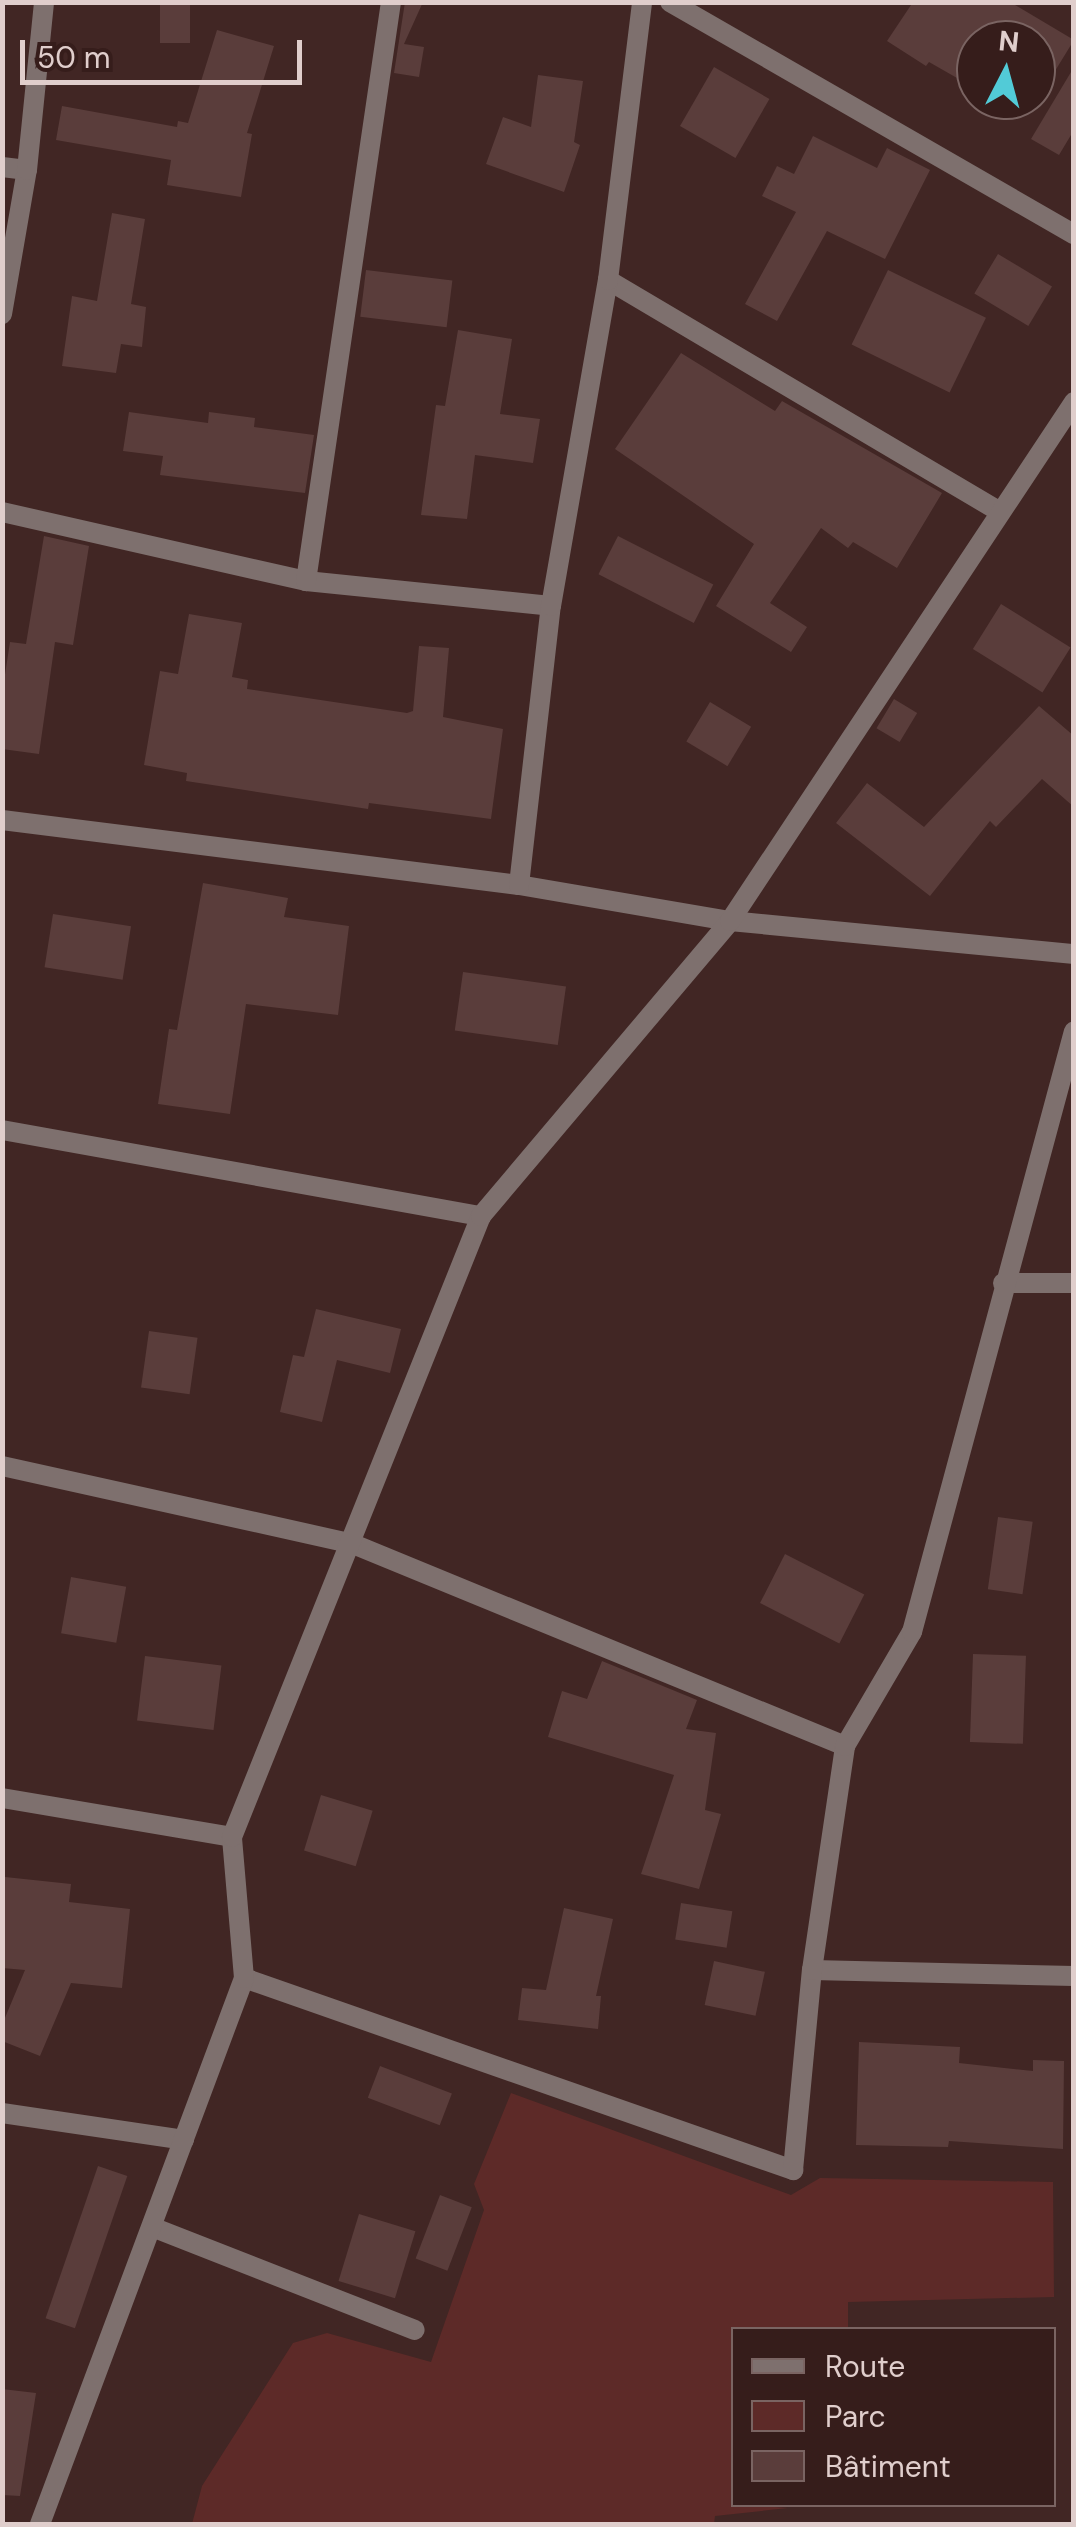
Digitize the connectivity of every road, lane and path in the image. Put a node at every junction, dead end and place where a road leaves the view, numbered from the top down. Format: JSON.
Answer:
{"nodes":[{"id":1,"x":44,"y":2,"type":"edge"},
{"id":2,"x":391,"y":2,"type":"edge"},
{"id":3,"x":642,"y":2,"type":"edge"},
{"id":4,"x":670,"y":2,"type":"edge"},
{"id":5,"x":2,"y":167,"type":"edge"},
{"id":6,"x":27,"y":170,"type":"junction"},
{"id":7,"x":1074,"y":234,"type":"edge"},
{"id":8,"x":608,"y":280,"type":"junction"},
{"id":9,"x":2,"y":314,"type":"edge"},
{"id":10,"x":1074,"y":402,"type":"edge"},
{"id":11,"x":999,"y":511,"type":"junction"},
{"id":12,"x":2,"y":512,"type":"edge"},
{"id":13,"x":306,"y":581,"type":"junction"},
{"id":14,"x":551,"y":606,"type":"junction"},
{"id":15,"x":2,"y":820,"type":"edge"},
{"id":16,"x":519,"y":885,"type":"junction"},
{"id":17,"x":730,"y":921,"type":"junction"},
{"id":18,"x":1074,"y":954,"type":"edge"},
{"id":19,"x":1074,"y":1031,"type":"edge"},
{"id":20,"x":2,"y":1130,"type":"edge"},
{"id":21,"x":480,"y":1216,"type":"junction"},
{"id":22,"x":1003,"y":1283,"type":"junction"},
{"id":23,"x":1074,"y":1283,"type":"edge"},
{"id":24,"x":2,"y":1466,"type":"edge"},
{"id":25,"x":353,"y":1544,"type":"junction"},
{"id":26,"x":845,"y":1746,"type":"junction"},
{"id":27,"x":2,"y":1798,"type":"edge"},
{"id":28,"x":232,"y":1837,"type":"junction"},
{"id":29,"x":812,"y":1970,"type":"junction"},
{"id":30,"x":1074,"y":1976,"type":"edge"},
{"id":31,"x":244,"y":1978,"type":"junction"},
{"id":32,"x":2,"y":2113,"type":"edge"},
{"id":33,"x":184,"y":2140,"type":"junction"},
{"id":34,"x":152,"y":2227,"type":"junction"},
{"id":35,"x":414,"y":2330,"type":"dead end"},
{"id":36,"x":40,"y":2524,"type":"edge"}],
"edges":[{"from":1,"to":6,"type":"street"},
{"from":2,"to":13,"type":"street"},
{"from":3,"to":8,"type":"street"},
{"from":4,"to":7,"type":"street"},
{"from":5,"to":6,"type":"street"},
{"from":6,"to":9,"type":"street"},
{"from":8,"to":11,"type":"street"},
{"from":8,"to":14,"type":"street"},
{"from":10,"to":11,"type":"street"},
{"from":11,"to":17,"type":"street"},
{"from":12,"to":13,"type":"street"},
{"from":13,"to":14,"type":"street"},
{"from":14,"to":16,"type":"street"},
{"from":15,"to":16,"type":"street"},
{"from":16,"to":17,"type":"street"},
{"from":17,"to":18,"type":"street"},
{"from":17,"to":21,"type":"street"},
{"from":19,"to":22,"type":"street"},
{"from":20,"to":21,"type":"street"},
{"from":21,"to":25,"type":"street"},
{"from":22,"to":23,"type":"street"},
{"from":22,"to":26,"type":"street"},
{"from":24,"to":25,"type":"street"},
{"from":25,"to":26,"type":"street"},
{"from":25,"to":28,"type":"street"},
{"from":26,"to":29,"type":"street"},
{"from":27,"to":28,"type":"street"},
{"from":28,"to":31,"type":"street"},
{"from":29,"to":30,"type":"street"},
{"from":29,"to":31,"type":"street"},
{"from":31,"to":33,"type":"street"},
{"from":32,"to":33,"type":"street"},
{"from":33,"to":34,"type":"street"},
{"from":34,"to":35,"type":"street"},
{"from":34,"to":36,"type":"street"}]}
